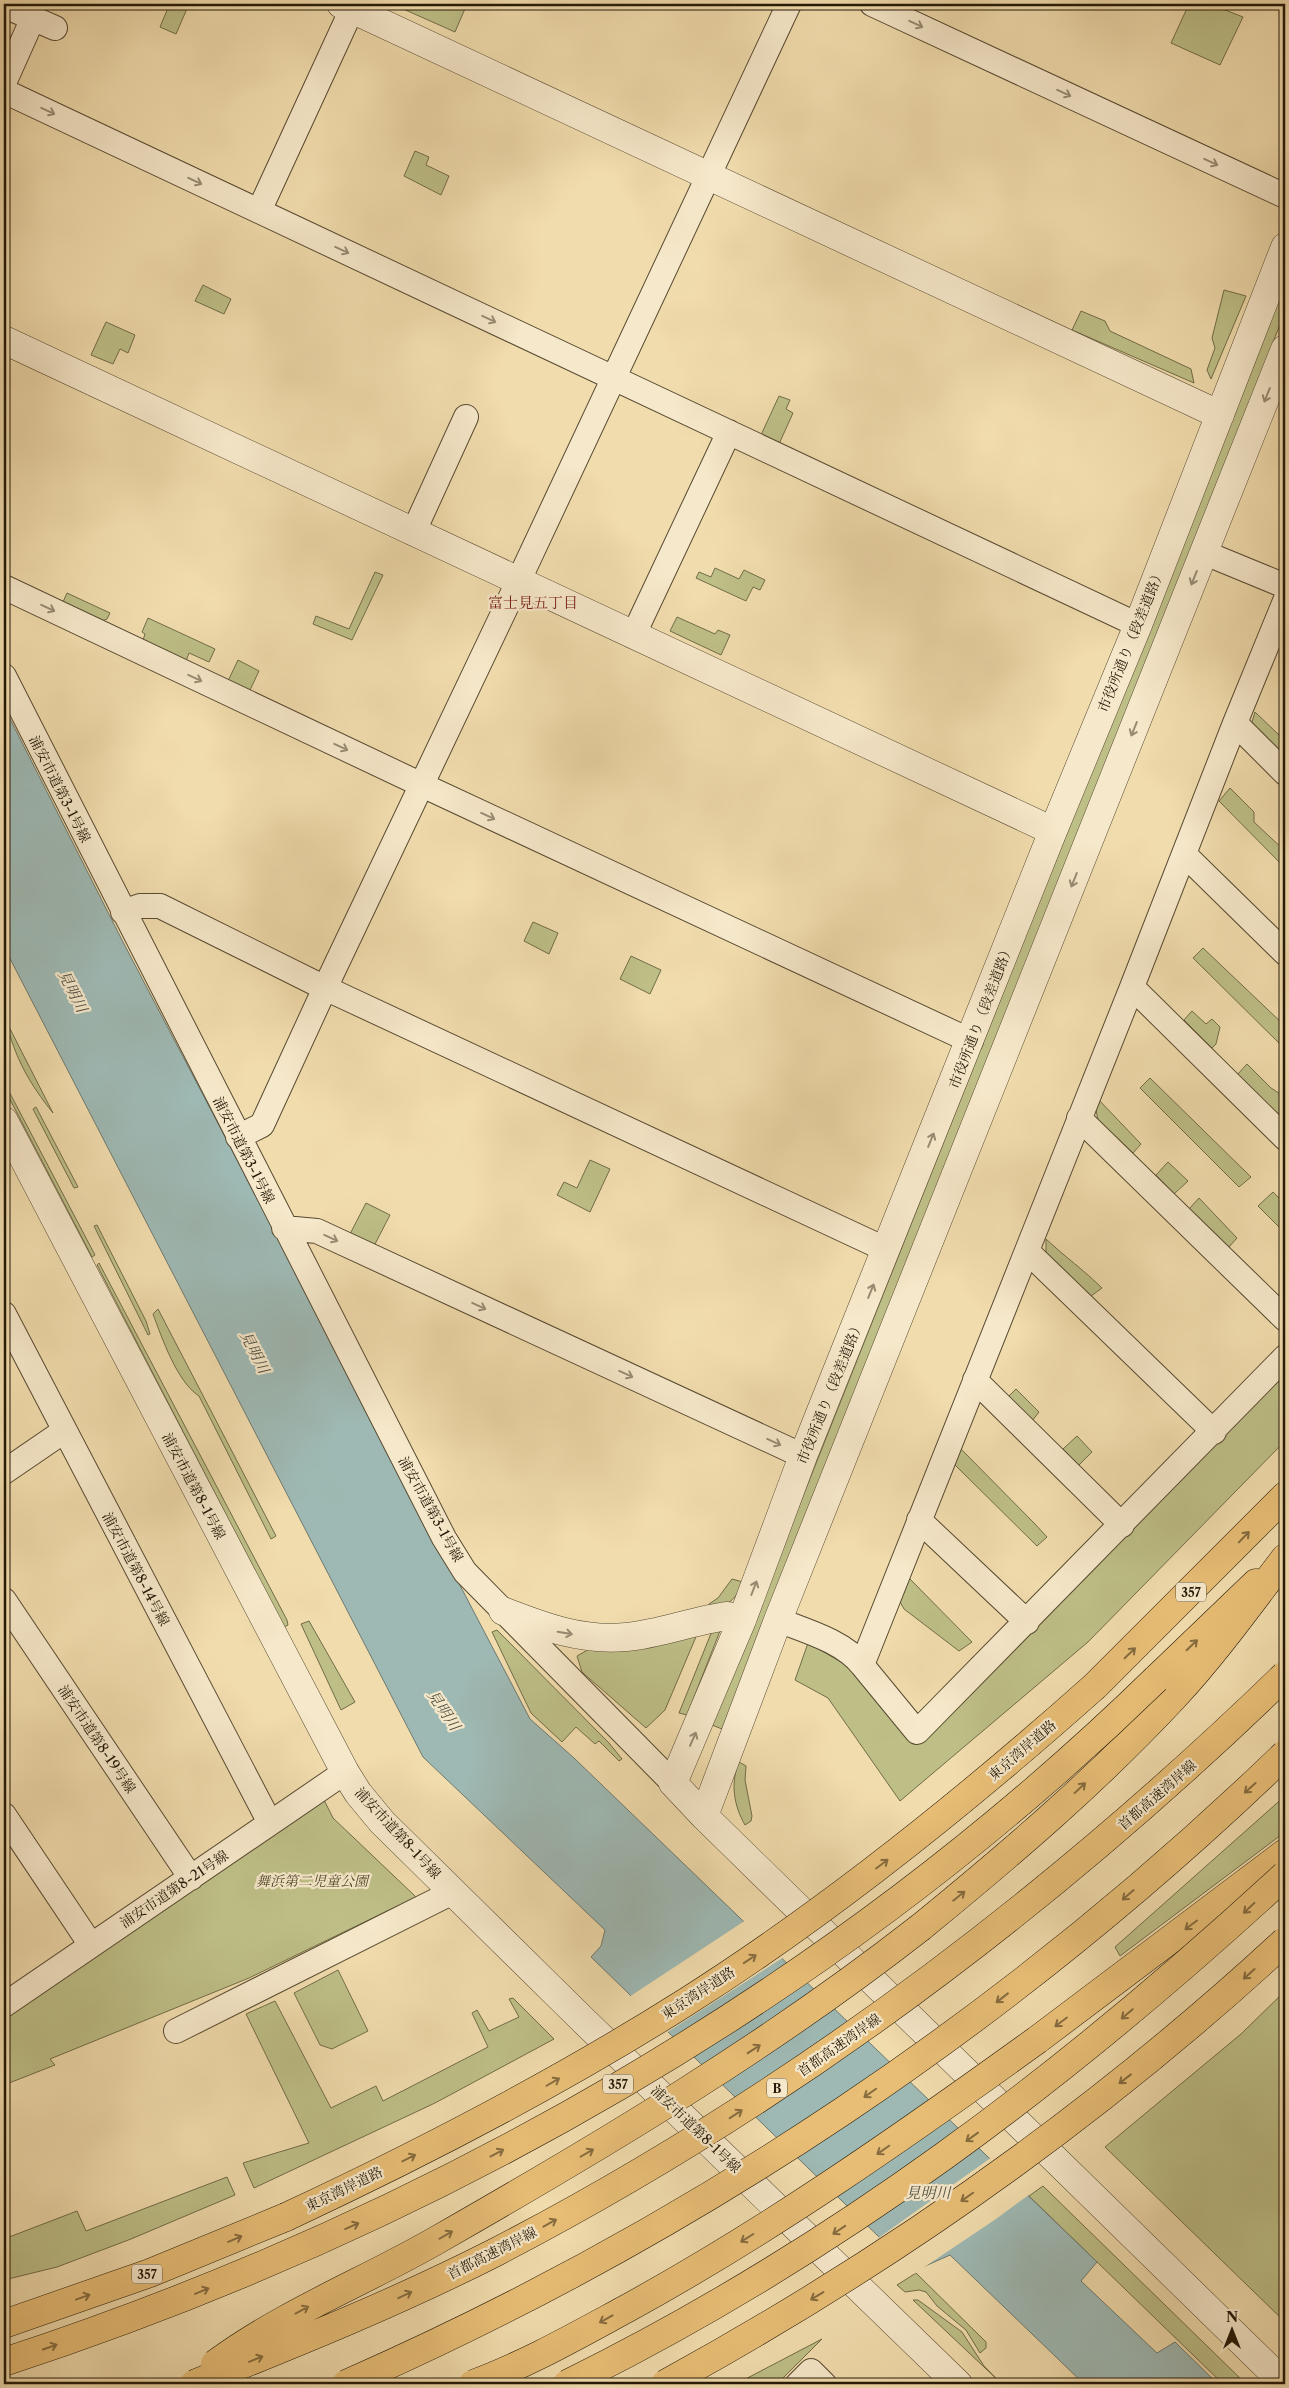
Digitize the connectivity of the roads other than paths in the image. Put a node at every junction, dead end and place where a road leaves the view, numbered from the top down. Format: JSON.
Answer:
{"nodes":[{"id":1,"x":789,"y":4,"type":"edge"},
{"id":2,"x":872,"y":4,"type":"edge"},
{"id":3,"x":347,"y":6,"type":"edge"},
{"id":4,"x":55,"y":28,"type":"dead end"},
{"id":5,"x":4,"y":83,"type":"edge"},
{"id":6,"x":4,"y":91,"type":"edge"},
{"id":7,"x":707,"y":175,"type":"junction"},
{"id":8,"x":1285,"y":196,"type":"edge"},
{"id":9,"x":259,"y":211,"type":"junction"},
{"id":10,"x":1285,"y":246,"type":"edge"},
{"id":11,"x":4,"y":340,"type":"edge"},
{"id":12,"x":1285,"y":349,"type":"edge"},
{"id":13,"x":614,"y":378,"type":"junction"},
{"id":14,"x":1220,"y":415,"type":"junction"},
{"id":15,"x":466,"y":417,"type":"dead end"},
{"id":16,"x":729,"y":432,"type":"junction"},
{"id":17,"x":413,"y":533,"type":"junction"},
{"id":18,"x":1205,"y":553,"type":"junction"},
{"id":19,"x":518,"y":582,"type":"junction"},
{"id":20,"x":1285,"y":586,"type":"edge"},
{"id":21,"x":4,"y":587,"type":"edge"},
{"id":22,"x":1285,"y":600,"type":"edge"},
{"id":23,"x":1138,"y":625,"type":"junction"},
{"id":24,"x":633,"y":636,"type":"junction"},
{"id":25,"x":4,"y":676,"type":"edge"},
{"id":26,"x":1234,"y":723,"type":"junction"},
{"id":27,"x":1285,"y":773,"type":"edge"},
{"id":28,"x":422,"y":785,"type":"junction"},
{"id":29,"x":1053,"y":831,"type":"junction"},
{"id":30,"x":1184,"y":854,"type":"junction"},
{"id":31,"x":123,"y":912,"type":"junction"},
{"id":32,"x":1285,"y":953,"type":"edge"},
{"id":33,"x":1132,"y":987,"type":"junction"},
{"id":34,"x":325,"y":988,"type":"junction"},
{"id":35,"x":971,"y":1041,"type":"junction"},
{"id":36,"x":1079,"y":1118,"type":"junction"},
{"id":37,"x":4,"y":1122,"type":"edge"},
{"id":38,"x":238,"y":1137,"type":"junction"},
{"id":39,"x":1285,"y":1138,"type":"edge"},
{"id":40,"x":284,"y":1228,"type":"junction"},
{"id":41,"x":888,"y":1250,"type":"junction"},
{"id":42,"x":1027,"y":1251,"type":"junction"},
{"id":43,"x":4,"y":1315,"type":"edge"},
{"id":44,"x":1285,"y":1319,"type":"edge"},
{"id":45,"x":1285,"y":1357,"type":"edge"},
{"id":46,"x":975,"y":1380,"type":"junction"},
{"id":47,"x":64,"y":1431,"type":"junction"},
{"id":48,"x":1214,"y":1432,"type":"junction"},
{"id":49,"x":803,"y":1456,"type":"junction"},
{"id":50,"x":4,"y":1472,"type":"edge"},
{"id":51,"x":1285,"y":1496,"type":"edge"},
{"id":52,"x":920,"y":1520,"type":"junction"},
{"id":53,"x":1122,"y":1525,"type":"junction"},
{"id":54,"x":1285,"y":1556,"type":"edge"},
{"id":55,"x":4,"y":1600,"type":"edge"},
{"id":56,"x":503,"y":1611,"type":"junction"},
{"id":57,"x":742,"y":1620,"type":"junction"},
{"id":58,"x":778,"y":1620,"type":"junction"},
{"id":59,"x":1027,"y":1622,"type":"junction"},
{"id":60,"x":862,"y":1665,"type":"junction"},
{"id":61,"x":1285,"y":1675,"type":"edge"},
{"id":62,"x":1165,"y":1688,"type":"junction"},
{"id":63,"x":1285,"y":1754,"type":"edge"},
{"id":64,"x":344,"y":1772,"type":"junction"},
{"id":65,"x":673,"y":1783,"type":"junction"},
{"id":66,"x":4,"y":1815,"type":"edge"},
{"id":67,"x":704,"y":1816,"type":"junction"},
{"id":68,"x":270,"y":1823,"type":"junction"},
{"id":69,"x":1285,"y":1853,"type":"edge"},
{"id":70,"x":1285,"y":1875,"type":"edge"},
{"id":71,"x":191,"y":1878,"type":"junction"},
{"id":72,"x":453,"y":1892,"type":"junction"},
{"id":73,"x":1285,"y":1941,"type":"edge"},
{"id":74,"x":91,"y":1945,"type":"junction"},
{"id":75,"x":4,"y":2006,"type":"edge"},
{"id":76,"x":176,"y":2031,"type":"dead end"},
{"id":77,"x":4,"y":2324,"type":"edge"},
{"id":78,"x":4,"y":2362,"type":"edge"},
{"id":79,"x":188,"y":2384,"type":"edge"},
{"id":80,"x":194,"y":2384,"type":"edge"},
{"id":81,"x":346,"y":2384,"type":"edge"},
{"id":82,"x":473,"y":2384,"type":"edge"},
{"id":83,"x":567,"y":2384,"type":"edge"},
{"id":84,"x":665,"y":2384,"type":"edge"},
{"id":85,"x":798,"y":2384,"type":"edge"},
{"id":86,"x":824,"y":2384,"type":"edge"},
{"id":87,"x":958,"y":2384,"type":"edge"},
{"id":88,"x":1285,"y":2384,"type":"edge"}],
"edges":[{"from":1,"to":7,"type":"street"},
{"from":2,"to":8,"type":"street","one_way":true},
{"from":3,"to":7,"type":"street"},
{"from":3,"to":9,"type":"street"},
{"from":4,"to":5,"type":"street"},
{"from":6,"to":9,"type":"street","one_way":true},
{"from":7,"to":13,"type":"street"},
{"from":7,"to":14,"type":"street"},
{"from":9,"to":13,"type":"street","one_way":true},
{"from":10,"to":14,"type":"street","name":"市役所通り（段差道路）"},
{"from":11,"to":17,"type":"street"},
{"from":12,"to":18,"type":"street","one_way":true},
{"from":13,"to":16,"type":"street"},
{"from":13,"to":19,"type":"street"},
{"from":14,"to":23,"type":"street","name":"市役所通り（段差道路）"},
{"from":15,"to":17,"type":"street"},
{"from":16,"to":23,"type":"street"},
{"from":16,"to":24,"type":"street"},
{"from":17,"to":19,"type":"street"},
{"from":18,"to":20,"type":"street"},
{"from":18,"to":58,"type":"street","one_way":true},
{"from":19,"to":24,"type":"street"},
{"from":19,"to":28,"type":"street"},
{"from":21,"to":28,"type":"street","one_way":true},
{"from":22,"to":26,"type":"street"},
{"from":23,"to":29,"type":"street","name":"市役所通り（段差道路）"},
{"from":24,"to":29,"type":"street"},
{"from":25,"to":31,"type":"street","name":"浦安市道第3-1号線"},
{"from":26,"to":27,"type":"street"},
{"from":26,"to":30,"type":"street"},
{"from":28,"to":34,"type":"street"},
{"from":28,"to":35,"type":"street","one_way":true},
{"from":29,"to":35,"type":"street","name":"市役所通り（段差道路）"},
{"from":30,"to":32,"type":"street"},
{"from":30,"to":33,"type":"street"},
{"from":31,"to":34,"type":"street"},
{"from":31,"to":38,"type":"street","name":"浦安市道第3-1号線"},
{"from":33,"to":36,"type":"street"},
{"from":33,"to":39,"type":"street"},
{"from":34,"to":38,"type":"street"},
{"from":34,"to":41,"type":"street"},
{"from":41,"to":35,"type":"street","name":"市役所通り（段差道路）","one_way":true},
{"from":36,"to":42,"type":"street"},
{"from":36,"to":44,"type":"street"},
{"from":37,"to":64,"type":"street","name":"浦安市道第8-1号線"},
{"from":38,"to":40,"type":"street","name":"浦安市道第3-1号線"},
{"from":40,"to":49,"type":"street","one_way":true},
{"from":40,"to":56,"type":"street","name":"浦安市道第3-1号線"},
{"from":49,"to":41,"type":"street","name":"市役所通り（段差道路）","one_way":true},
{"from":42,"to":46,"type":"street"},
{"from":42,"to":48,"type":"street"},
{"from":43,"to":47,"type":"street","name":"浦安市道第8-14号線"},
{"from":45,"to":48,"type":"street"},
{"from":46,"to":52,"type":"street"},
{"from":46,"to":53,"type":"street"},
{"from":47,"to":50,"type":"street"},
{"from":47,"to":68,"type":"street","name":"浦安市道第8-14号線"},
{"from":48,"to":53,"type":"street"},
{"from":57,"to":49,"type":"street","name":"市役所通り（段差道路）","one_way":true},
{"from":77,"to":51,"type":"highway","name":"東京湾岸道路","number":"357","one_way":true,"bridge":true},
{"from":52,"to":59,"type":"street"},
{"from":52,"to":60,"type":"street"},
{"from":53,"to":59,"type":"street"},
{"from":62,"to":54,"type":"highway","number":"357","one_way":true},
{"from":55,"to":71,"type":"street","name":"浦安市道第8-19号線"},
{"from":56,"to":57,"type":"street","one_way":true},
{"from":56,"to":65,"type":"street","name":"浦安市道第3-1号線"},
{"from":65,"to":57,"type":"street","name":"市役所通り（段差道路）","one_way":true},
{"from":58,"to":60,"type":"street"},
{"from":58,"to":67,"type":"street"},
{"from":59,"to":60,"type":"street"},
{"from":80,"to":61,"type":"highway","name":"首都高速湾岸線","number":"B","one_way":true,"bridge":true},
{"from":78,"to":62,"type":"highway","number":"357","one_way":true,"bridge":true},
{"from":79,"to":62,"type":"highway","one_way":true,"bridge":true},
{"from":63,"to":81,"type":"highway","one_way":true,"bridge":true},
{"from":64,"to":68,"type":"street","name":"浦安市道第8-21号線"},
{"from":64,"to":72,"type":"street","name":"浦安市道第8-1号線"},
{"from":65,"to":67,"type":"street"},
{"from":66,"to":74,"type":"street"},
{"from":67,"to":88,"type":"street"},
{"from":68,"to":71,"type":"street","name":"浦安市道第8-21号線"},
{"from":69,"to":82,"type":"highway","one_way":true,"bridge":true},
{"from":70,"to":83,"type":"highway","one_way":true,"bridge":true},
{"from":71,"to":74,"type":"street","name":"浦安市道第8-21号線"},
{"from":72,"to":76,"type":"street"},
{"from":72,"to":87,"type":"street","name":"浦安市道第8-1号線"},
{"from":73,"to":84,"type":"highway","one_way":true,"bridge":true},
{"from":74,"to":75,"type":"street","name":"浦安市道第8-21号線"},
{"from":85,"to":86,"type":"street"}]}
